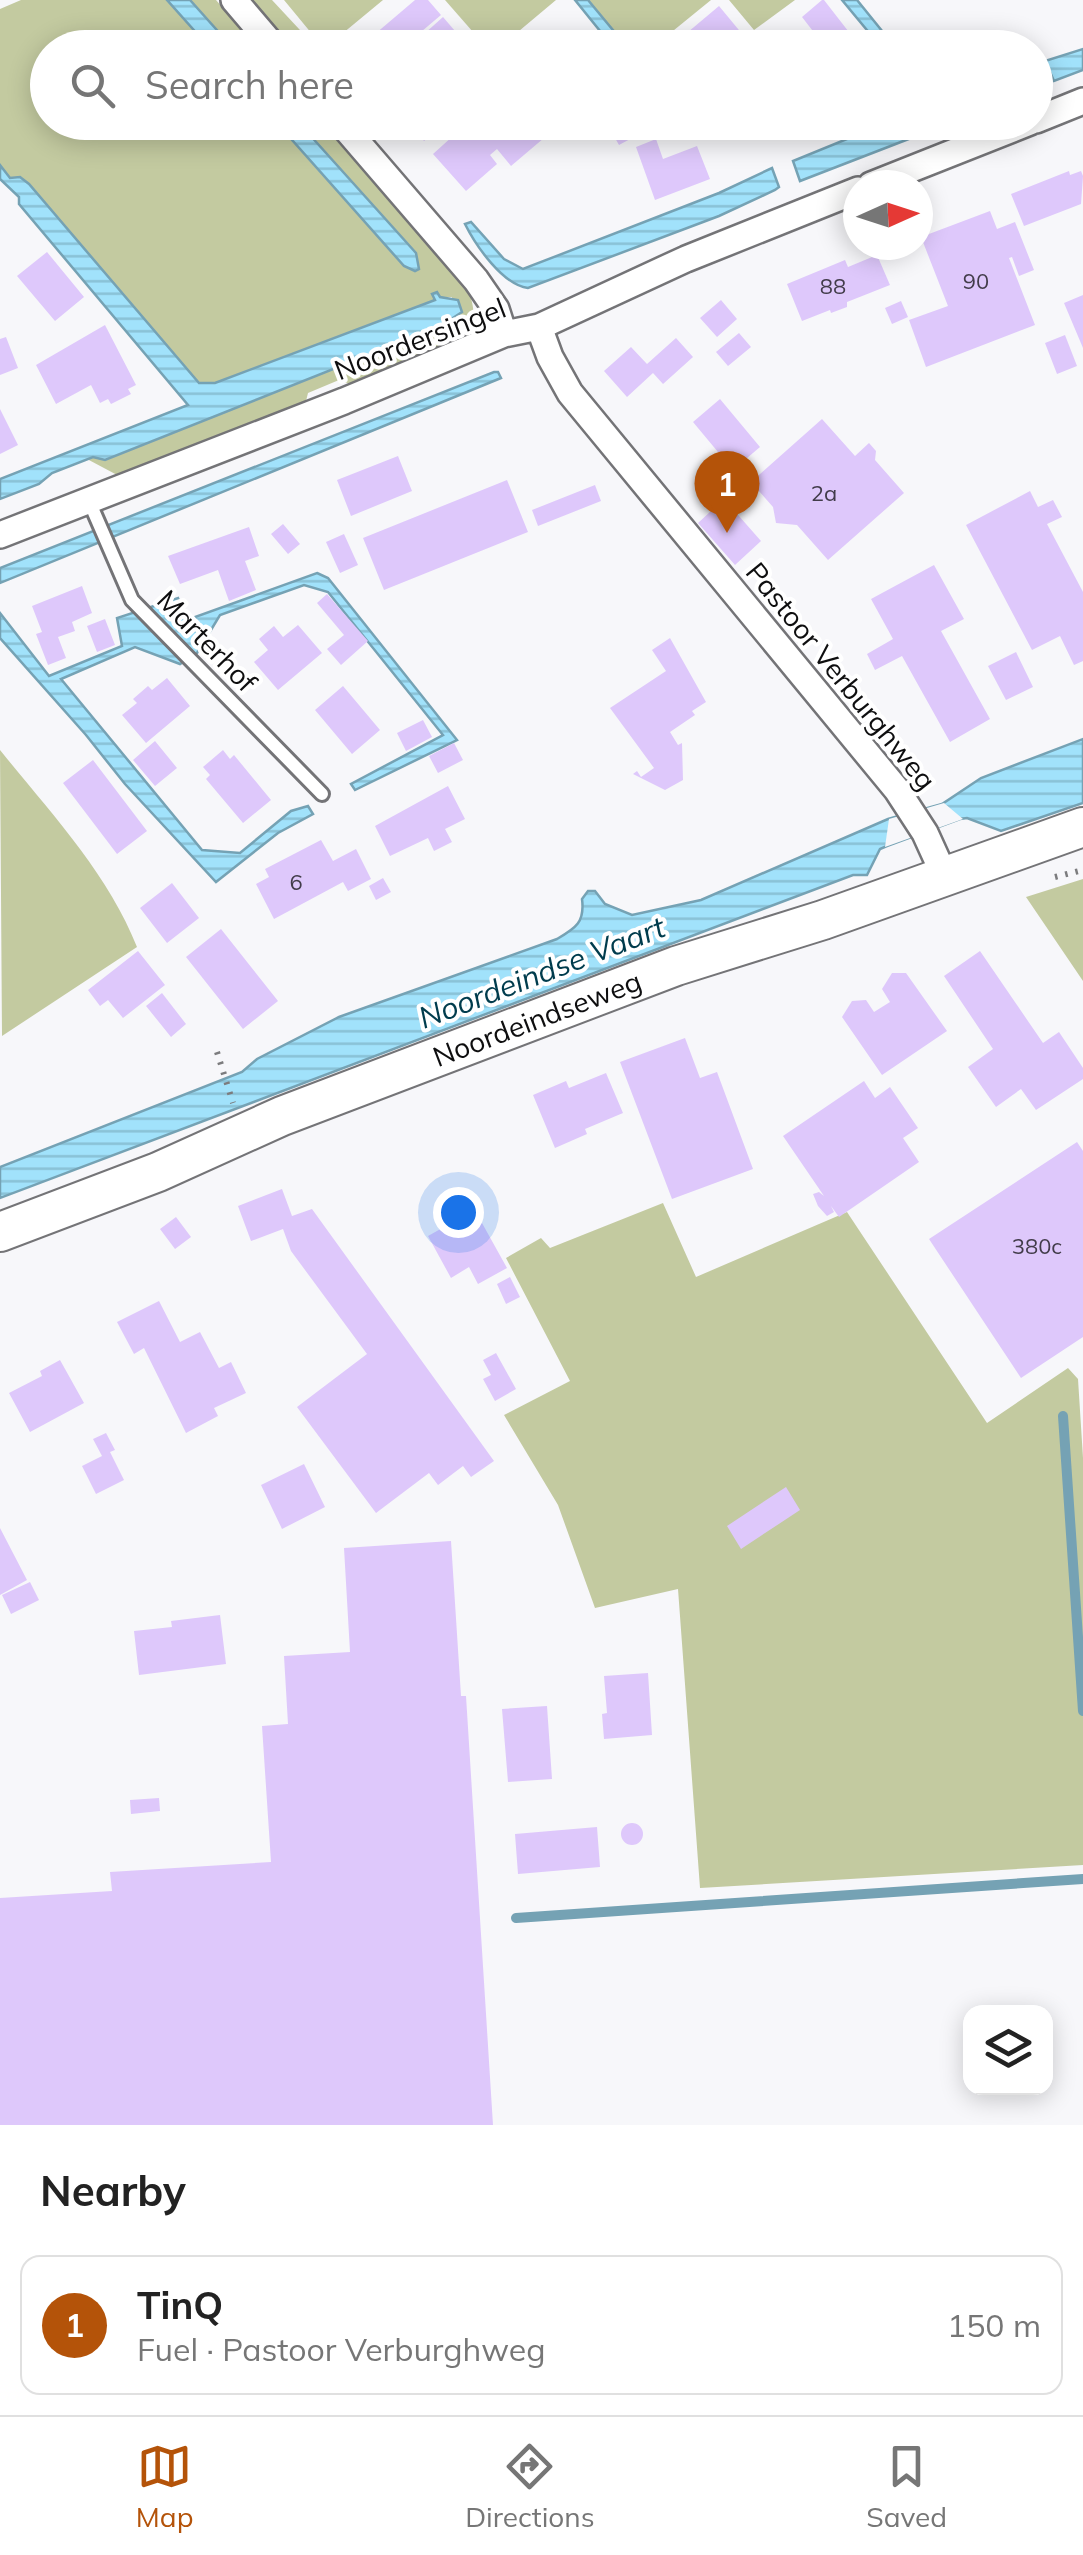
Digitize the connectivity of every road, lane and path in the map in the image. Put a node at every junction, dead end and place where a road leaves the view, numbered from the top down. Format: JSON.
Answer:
{"nodes":[{"id":1,"x":234,"y":0,"type":"edge"},
{"id":2,"x":260,"y":30,"type":"edge"},
{"id":3,"x":1083,"y":102,"type":"edge"},
{"id":4,"x":1053,"y":113,"type":"edge"},
{"id":5,"x":355,"y":140,"type":"edge"},
{"id":6,"x":984,"y":140,"type":"edge"},
{"id":7,"x":909,"y":170,"type":"edge"},
{"id":8,"x":843,"y":196,"type":"edge"},
{"id":9,"x":539,"y":327,"type":"junction"},
{"id":10,"x":504,"y":334,"type":"junction"},
{"id":11,"x":94,"y":512,"type":"junction"},
{"id":12,"x":0,"y":535,"type":"edge"},
{"id":13,"x":322,"y":794,"type":"dead end"},
{"id":14,"x":1083,"y":827,"type":"edge"},
{"id":15,"x":945,"y":877,"type":"junction"},
{"id":16,"x":217,"y":1052,"type":"dead end"},
{"id":17,"x":234,"y":1104,"type":"dead end"},
{"id":18,"x":0,"y":1232,"type":"edge"}],
"edges":[{"from":1,"to":2,"type":"street"},
{"from":3,"to":4,"type":"street"},
{"from":5,"to":10,"type":"street"},
{"from":6,"to":7,"type":"street"},
{"from":8,"to":9,"type":"street","name":"Noordersingel"},
{"from":9,"to":10,"type":"street","name":"Noordersingel"},
{"from":9,"to":15,"type":"street","name":"Pastoor Verburghweg"},
{"from":10,"to":11,"type":"street","name":"Noordersingel"},
{"from":11,"to":12,"type":"street","name":"Noordersingel"},
{"from":11,"to":13,"type":"lane","name":"Marterhof"},
{"from":14,"to":15,"type":"street","name":"Noordeindseweg"},
{"from":15,"to":18,"type":"street","name":"Noordeindseweg"},
{"from":16,"to":17,"type":"path"}]}
